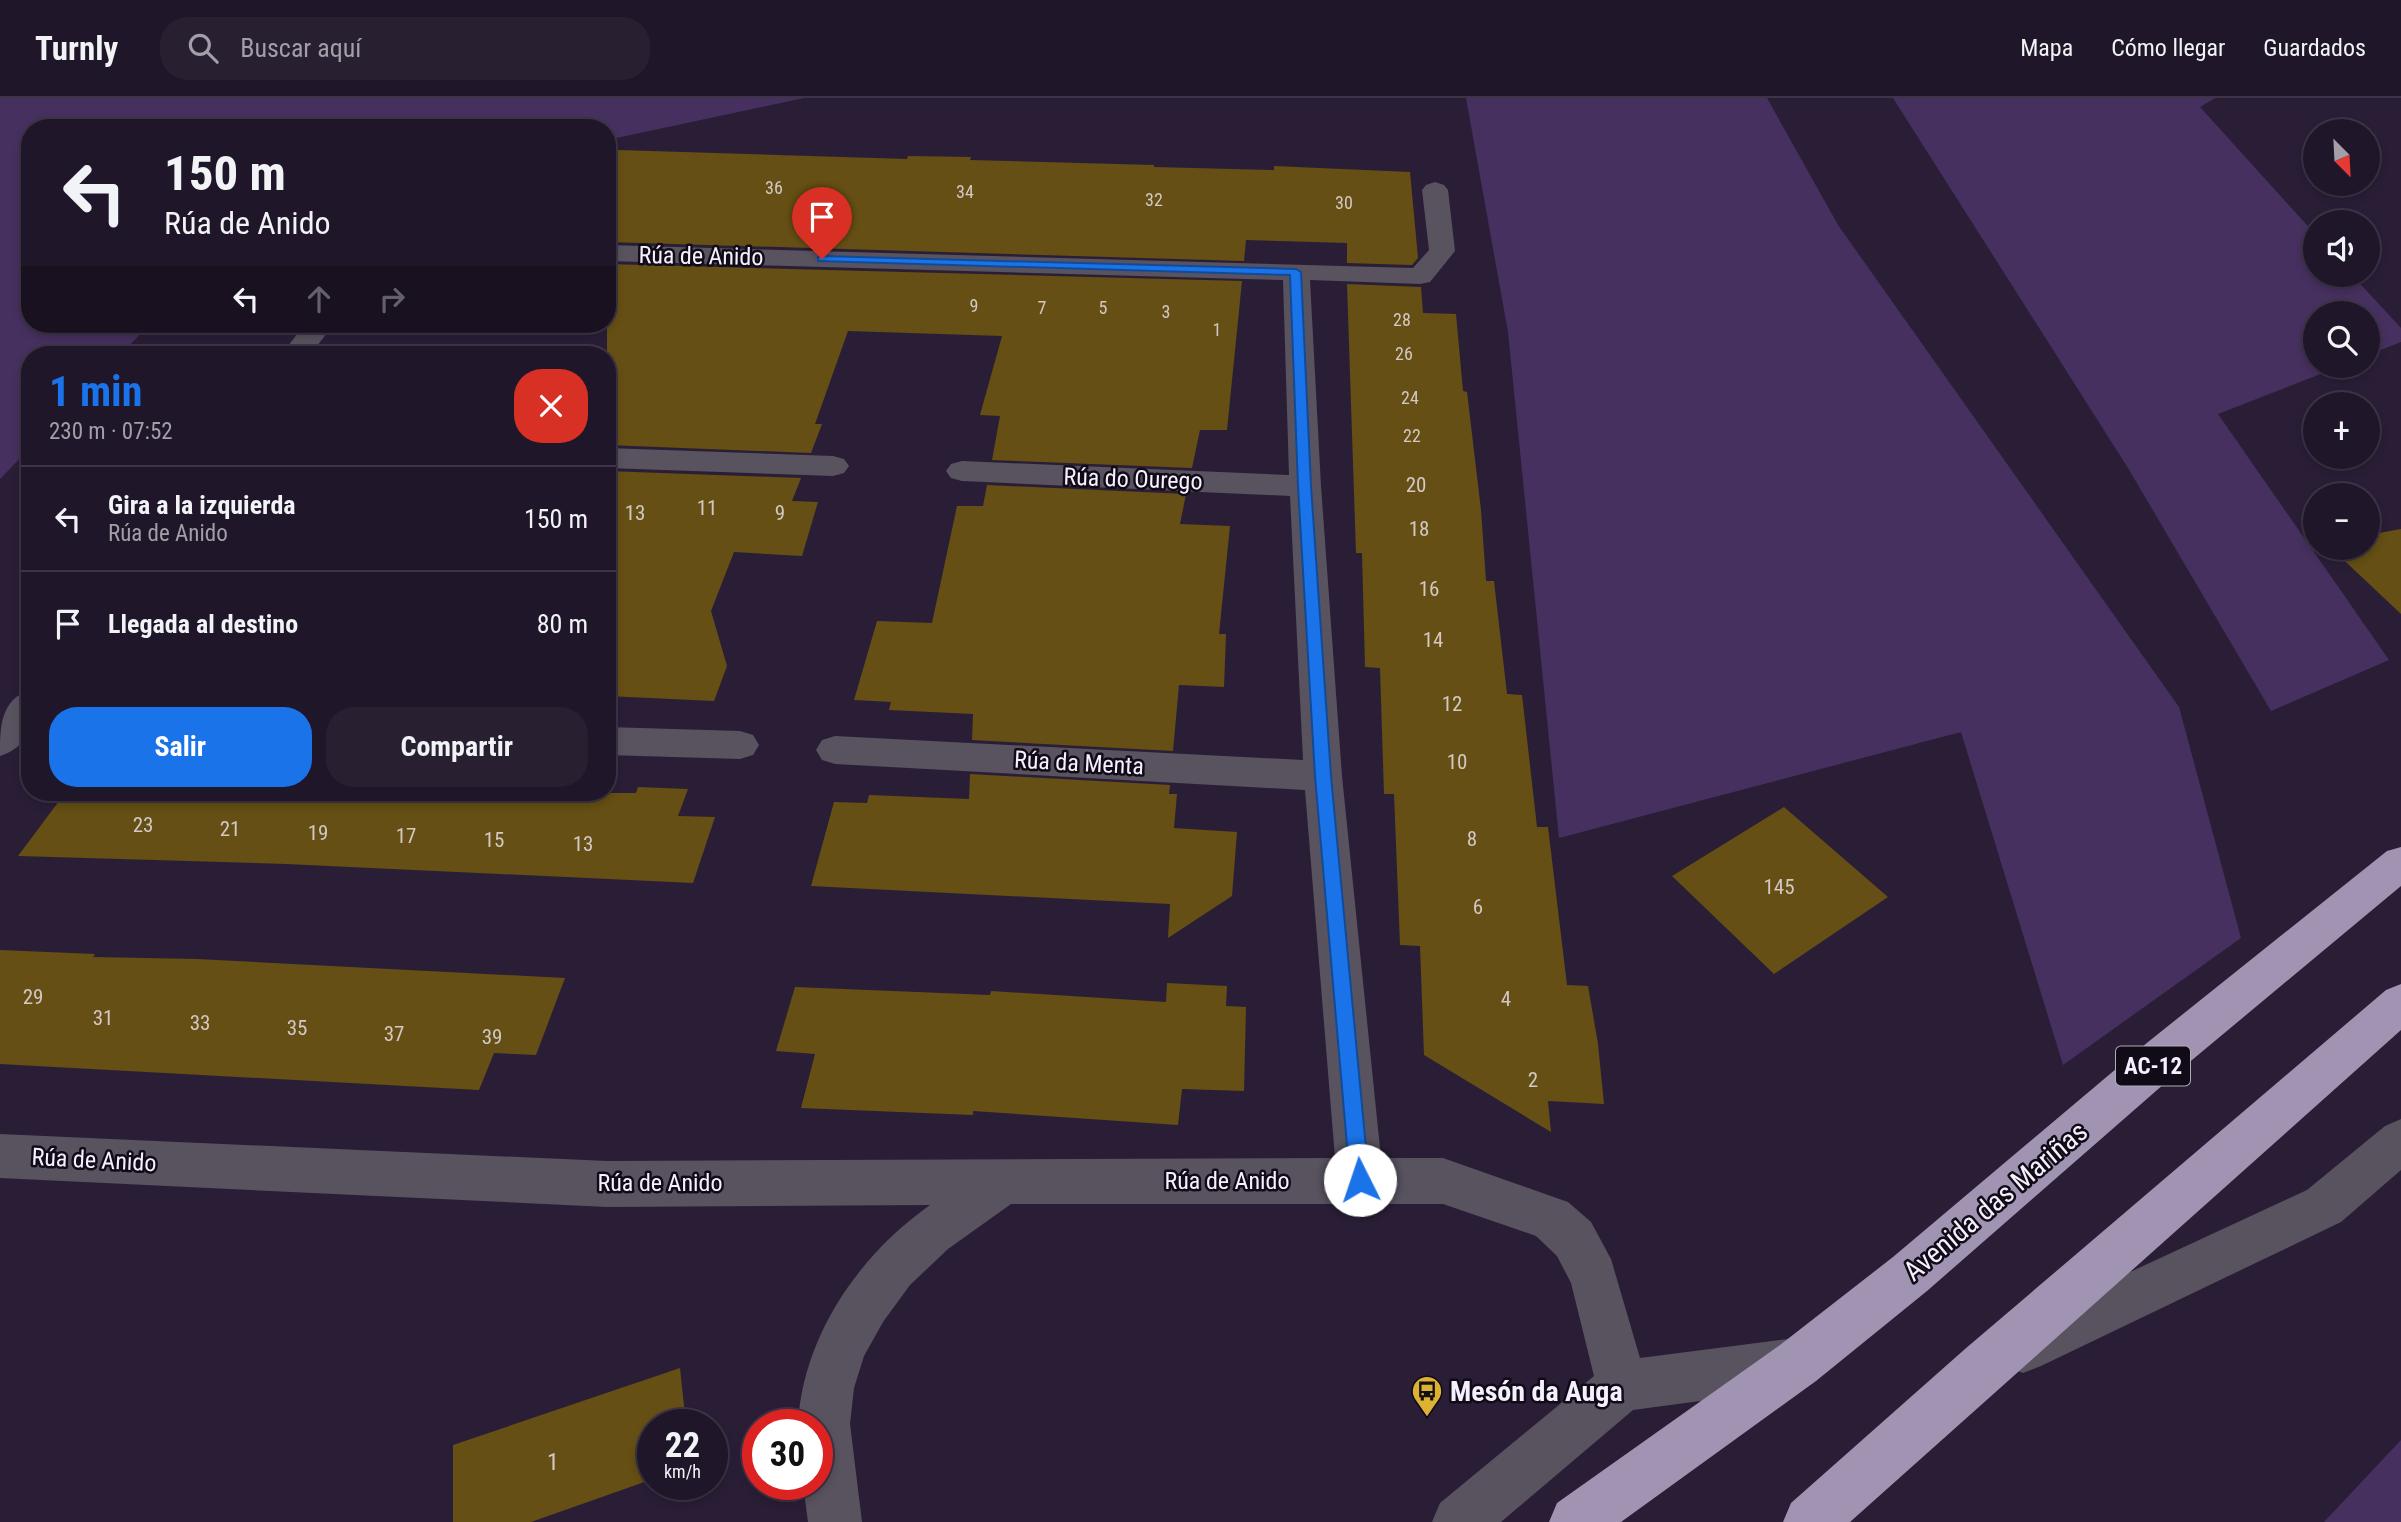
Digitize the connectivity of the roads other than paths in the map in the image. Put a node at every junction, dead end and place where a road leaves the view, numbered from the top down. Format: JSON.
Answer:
{"nodes":[{"id":1,"x":1435,"y":190,"type":"dead end"},
{"id":2,"x":616,"y":253,"type":"edge"},
{"id":3,"x":1296,"y":272,"type":"junction"},
{"id":4,"x":616,"y":458,"type":"edge"},
{"id":5,"x":833,"y":466,"type":"dead end"},
{"id":6,"x":962,"y":471,"type":"dead end"},
{"id":7,"x":1305,"y":486,"type":"junction"},
{"id":8,"x":616,"y":741,"type":"edge"},
{"id":9,"x":740,"y":745,"type":"dead end"},
{"id":10,"x":835,"y":750,"type":"dead end"},
{"id":11,"x":1323,"y":776,"type":"junction"},
{"id":12,"x":2401,"y":863,"type":"edge"},
{"id":13,"x":2401,"y":1003,"type":"edge"},
{"id":14,"x":2401,"y":1141,"type":"edge"},
{"id":15,"x":0,"y":1156,"type":"edge"},
{"id":16,"x":1360,"y":1180,"type":"junction"},
{"id":17,"x":1004,"y":1182,"type":"junction"},
{"id":18,"x":1798,"y":1363,"type":"junction"},
{"id":19,"x":1983,"y":1367,"type":"junction"},
{"id":20,"x":1622,"y":1386,"type":"junction"},
{"id":21,"x":835,"y":1522,"type":"edge"},
{"id":22,"x":1459,"y":1522,"type":"edge"},
{"id":23,"x":1576,"y":1522,"type":"edge"},
{"id":24,"x":1810,"y":1522,"type":"edge"}],
"edges":[{"from":1,"to":3,"type":"street","name":"Rúa de Anido"},
{"from":2,"to":3,"type":"street","name":"Rúa de Anido"},
{"from":3,"to":7,"type":"street"},
{"from":4,"to":5,"type":"street"},
{"from":6,"to":7,"type":"street","name":"Rúa do Ourego"},
{"from":7,"to":11,"type":"street"},
{"from":8,"to":9,"type":"street"},
{"from":10,"to":11,"type":"street","name":"Rúa da Menta"},
{"from":11,"to":16,"type":"street"},
{"from":12,"to":18,"type":"highway","name":"Avenida das Mariñas","number":"AC-12"},
{"from":13,"to":19,"type":"highway"},
{"from":14,"to":19,"type":"street"},
{"from":15,"to":17,"type":"street","name":"Rúa de Anido"},
{"from":16,"to":17,"type":"street","name":"Rúa de Anido"},
{"from":16,"to":20,"type":"street","name":"Rúa de Anido"},
{"from":17,"to":21,"type":"street"},
{"from":18,"to":20,"type":"street"},
{"from":18,"to":23,"type":"highway","name":"Avenida das Mariñas","number":"AC-12"},
{"from":19,"to":24,"type":"highway"},
{"from":20,"to":22,"type":"street"}]}
